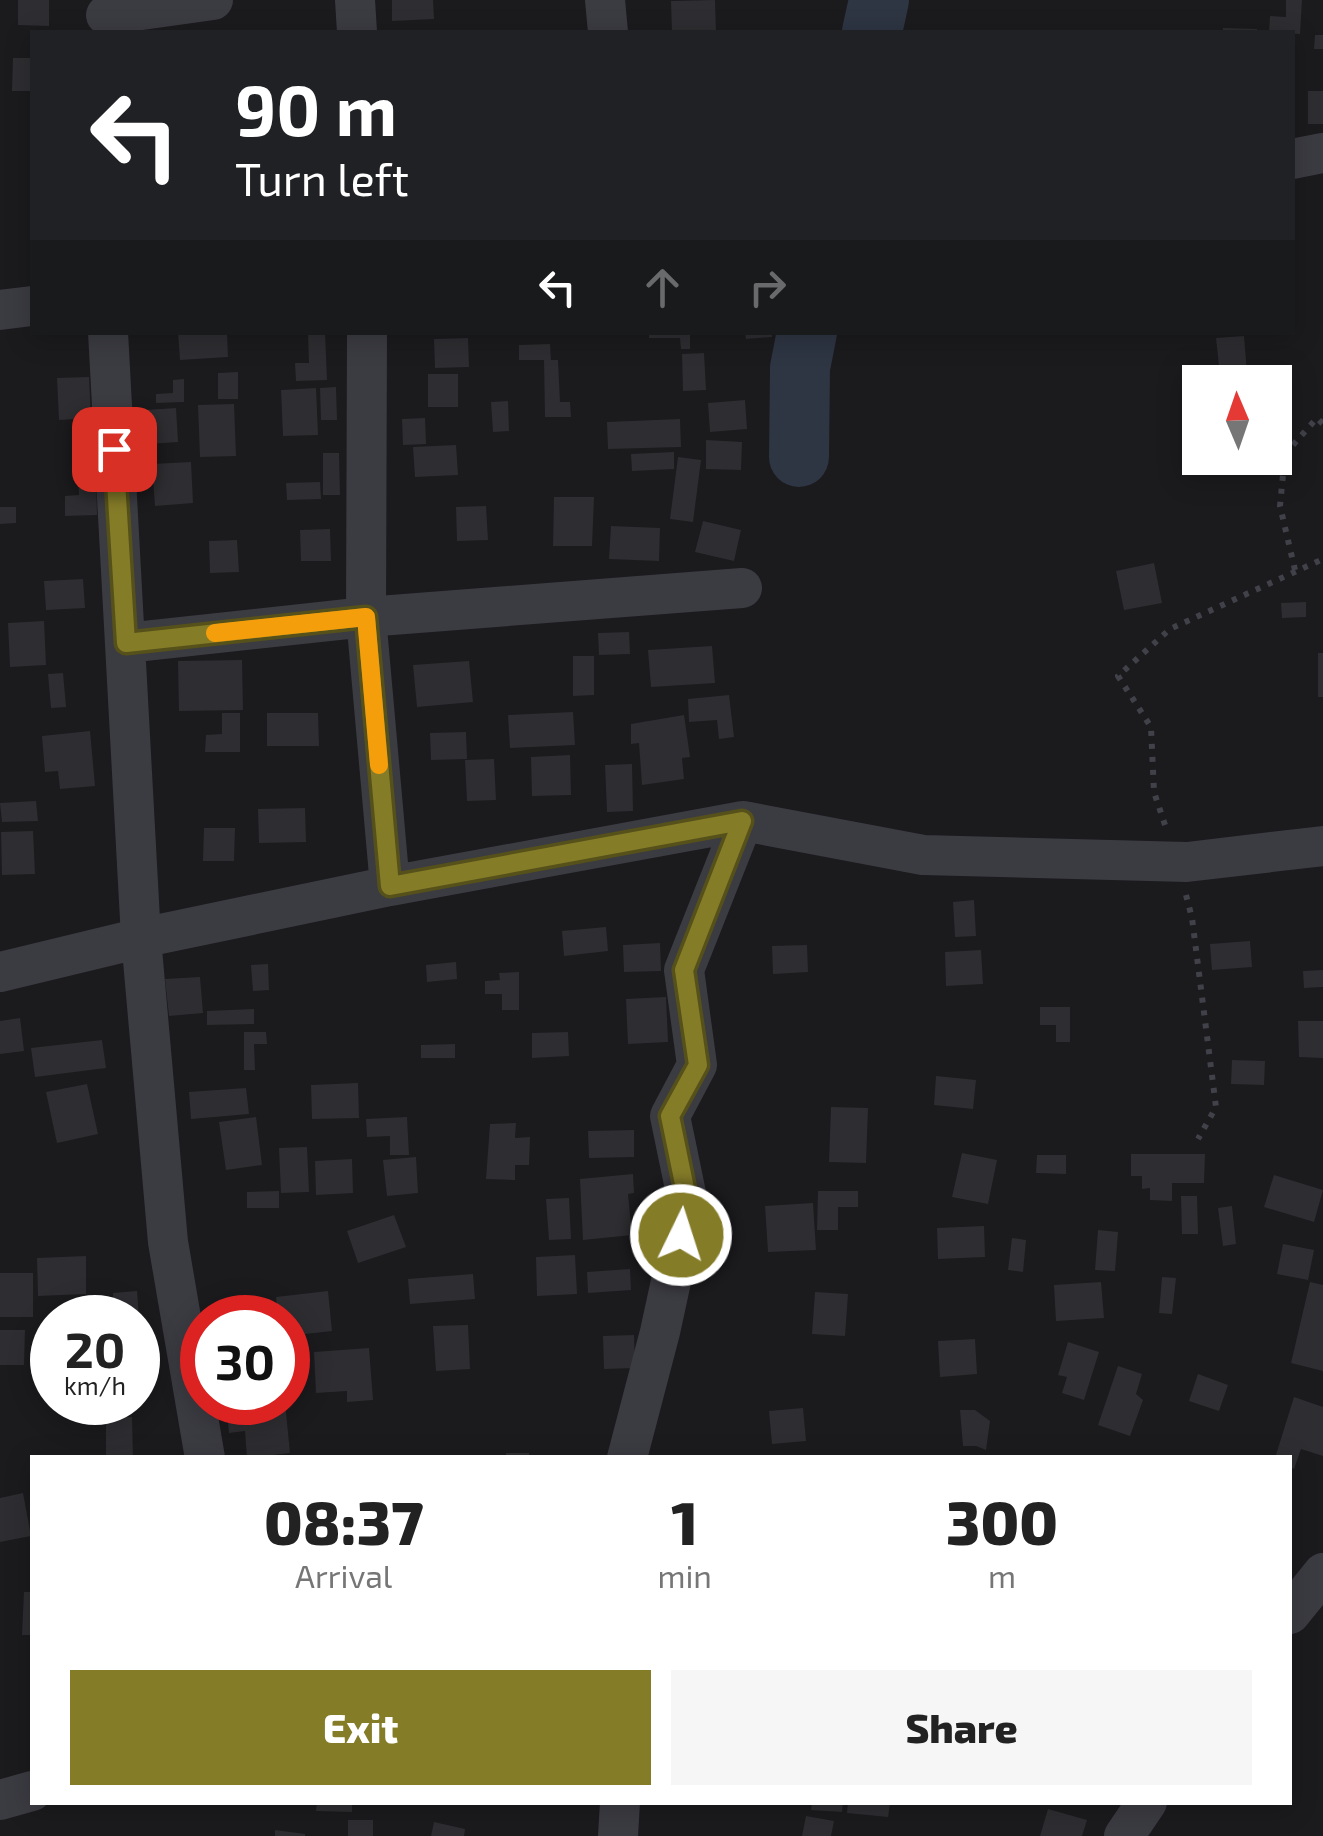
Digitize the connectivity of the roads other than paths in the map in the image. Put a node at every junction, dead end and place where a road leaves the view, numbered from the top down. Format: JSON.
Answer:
{"nodes":[{"id":1,"x":213,"y":0,"type":"edge"},
{"id":2,"x":355,"y":0,"type":"edge"},
{"id":3,"x":605,"y":0,"type":"edge"},
{"id":4,"x":106,"y":16,"type":"edge"},
{"id":5,"x":357,"y":30,"type":"edge"},
{"id":6,"x":608,"y":30,"type":"edge"},
{"id":7,"x":1323,"y":154,"type":"edge"},
{"id":8,"x":1295,"y":159,"type":"edge"},
{"id":9,"x":30,"y":306,"type":"edge"},
{"id":10,"x":0,"y":310,"type":"edge"},
{"id":11,"x":108,"y":335,"type":"edge"},
{"id":12,"x":368,"y":335,"type":"edge"},
{"id":13,"x":742,"y":588,"type":"dead end"},
{"id":14,"x":366,"y":617,"type":"junction"},
{"id":15,"x":126,"y":643,"type":"junction"},
{"id":16,"x":742,"y":821,"type":"junction"},
{"id":17,"x":1323,"y":846,"type":"edge"},
{"id":18,"x":390,"y":886,"type":"junction"},
{"id":19,"x":141,"y":938,"type":"junction"},
{"id":20,"x":0,"y":972,"type":"edge"},
{"id":21,"x":204,"y":1455,"type":"edge"},
{"id":22,"x":629,"y":1455,"type":"edge"},
{"id":23,"x":1323,"y":1573,"type":"edge"},
{"id":24,"x":1292,"y":1612,"type":"edge"},
{"id":25,"x":30,"y":1792,"type":"edge"},
{"id":26,"x":0,"y":1800,"type":"edge"},
{"id":27,"x":620,"y":1805,"type":"edge"},
{"id":28,"x":1145,"y":1805,"type":"edge"},
{"id":29,"x":618,"y":1836,"type":"edge"},
{"id":30,"x":1124,"y":1836,"type":"edge"}],
"edges":[{"from":1,"to":4,"type":"street"},
{"from":2,"to":5,"type":"street"},
{"from":3,"to":6,"type":"street"},
{"from":7,"to":8,"type":"street"},
{"from":9,"to":10,"type":"street"},
{"from":11,"to":15,"type":"street"},
{"from":12,"to":14,"type":"street"},
{"from":13,"to":14,"type":"street"},
{"from":14,"to":15,"type":"street"},
{"from":14,"to":18,"type":"street"},
{"from":15,"to":19,"type":"street"},
{"from":16,"to":17,"type":"street"},
{"from":16,"to":18,"type":"street"},
{"from":16,"to":22,"type":"street"},
{"from":18,"to":19,"type":"street"},
{"from":19,"to":20,"type":"street"},
{"from":19,"to":21,"type":"street"},
{"from":23,"to":24,"type":"street"},
{"from":25,"to":26,"type":"street"},
{"from":27,"to":29,"type":"street"},
{"from":28,"to":30,"type":"street"}]}
